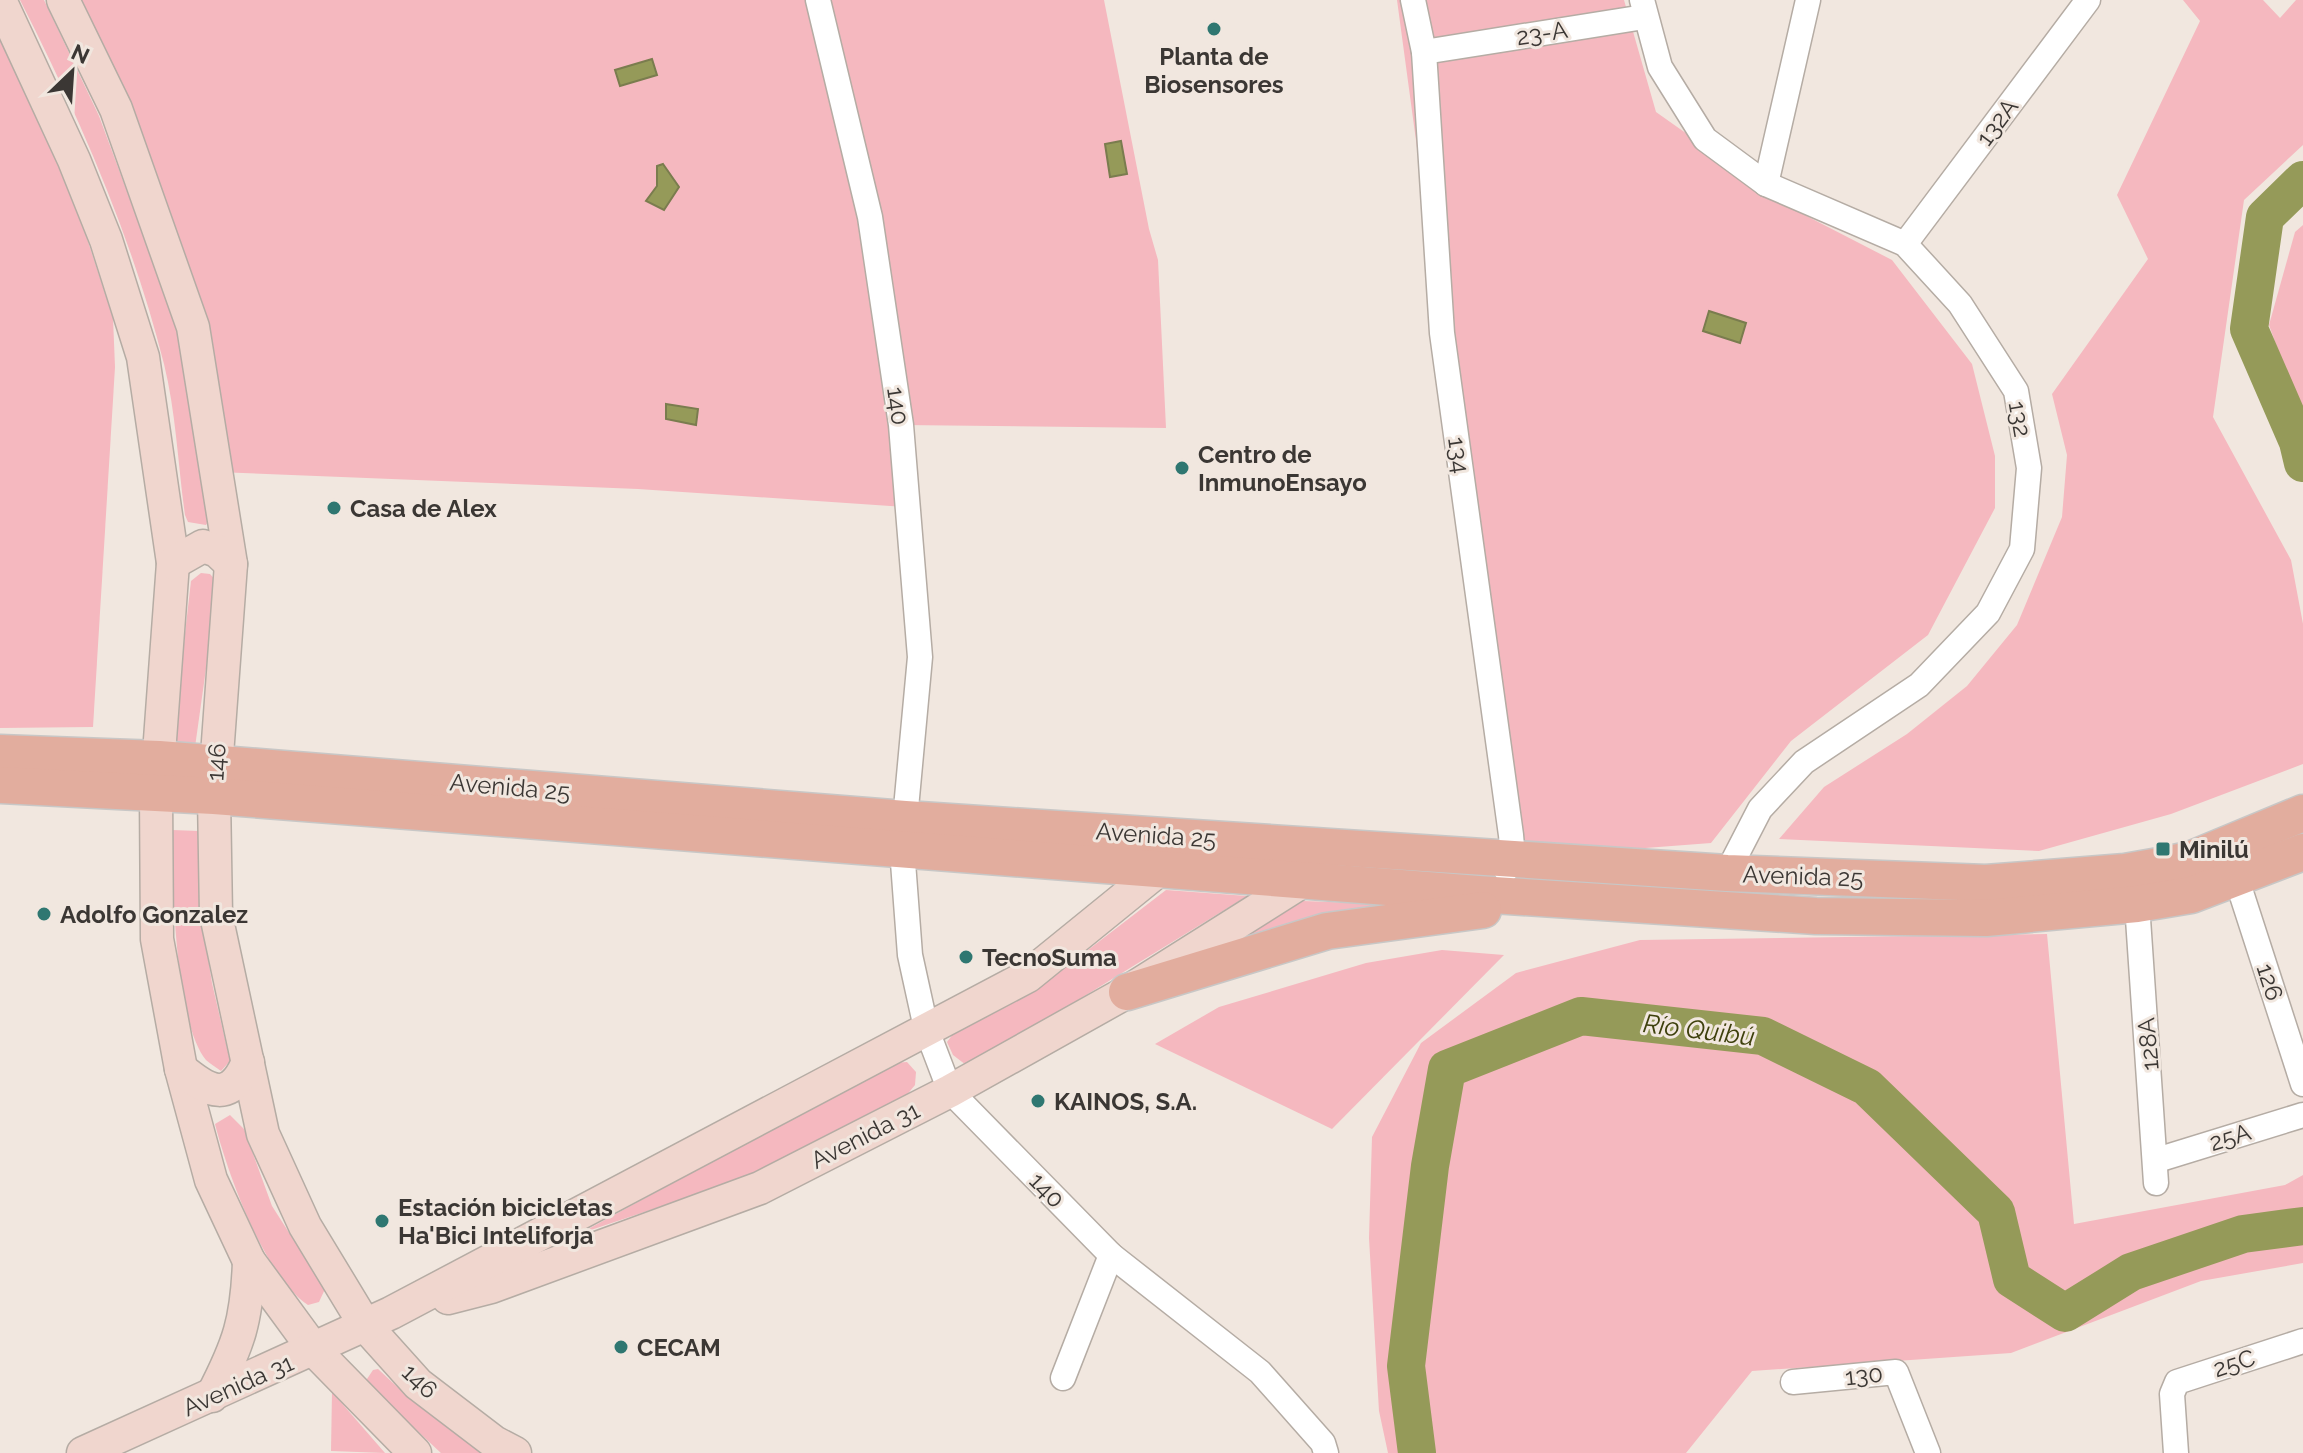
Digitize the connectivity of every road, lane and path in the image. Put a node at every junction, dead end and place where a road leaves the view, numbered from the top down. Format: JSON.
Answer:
{"nodes":[{"id":1,"x":0,"y":0,"type":"edge"},
{"id":2,"x":63,"y":0,"type":"edge"},
{"id":3,"x":818,"y":0,"type":"edge"},
{"id":4,"x":1413,"y":0,"type":"edge"},
{"id":5,"x":1808,"y":0,"type":"edge"},
{"id":6,"x":2088,"y":0,"type":"edge"},
{"id":7,"x":1643,"y":8,"type":"edge"},
{"id":8,"x":1424,"y":52,"type":"junction"},
{"id":9,"x":1766,"y":184,"type":"junction"},
{"id":10,"x":1905,"y":244,"type":"junction"},
{"id":11,"x":173,"y":563,"type":"junction"},
{"id":12,"x":231,"y":564,"type":"junction"},
{"id":13,"x":0,"y":753,"type":"edge"},
{"id":14,"x":158,"y":776,"type":"junction"},
{"id":15,"x":215,"y":780,"type":"junction"},
{"id":16,"x":0,"y":785,"type":"edge"},
{"id":17,"x":2303,"y":813,"type":"edge"},
{"id":18,"x":904,"y":834,"type":"junction"},
{"id":19,"x":1218,"y":839,"type":"junction"},
{"id":20,"x":2303,"y":852,"type":"edge"},
{"id":21,"x":1513,"y":858,"type":"junction"},
{"id":22,"x":1161,"y":868,"type":"junction"},
{"id":23,"x":1727,"y":873,"type":"junction"},
{"id":24,"x":2237,"y":880,"type":"junction"},
{"id":25,"x":1303,"y":881,"type":"junction"},
{"id":26,"x":1478,"y":894,"type":"junction"},
{"id":27,"x":1645,"y":904,"type":"junction"},
{"id":28,"x":2137,"y":904,"type":"junction"},
{"id":29,"x":1127,"y":992,"type":"junction"},
{"id":30,"x":926,"y":1028,"type":"junction"},
{"id":31,"x":248,"y":1062,"type":"junction"},
{"id":32,"x":181,"y":1069,"type":"junction"},
{"id":33,"x":2303,"y":1084,"type":"edge"},
{"id":34,"x":950,"y":1091,"type":"junction"},
{"id":35,"x":2303,"y":1115,"type":"edge"},
{"id":36,"x":2156,"y":1172,"type":"joint"},
{"id":37,"x":1111,"y":1255,"type":"junction"},
{"id":38,"x":249,"y":1261,"type":"junction"},
{"id":39,"x":378,"y":1319,"type":"junction"},
{"id":40,"x":2303,"y":1341,"type":"edge"},
{"id":41,"x":315,"y":1351,"type":"junction"},
{"id":42,"x":1063,"y":1378,"type":"dead end"},
{"id":43,"x":1793,"y":1382,"type":"dead end"},
{"id":44,"x":212,"y":1396,"type":"junction"},
{"id":45,"x":83,"y":1453,"type":"edge"},
{"id":46,"x":415,"y":1453,"type":"edge"},
{"id":47,"x":515,"y":1453,"type":"edge"},
{"id":48,"x":1326,"y":1453,"type":"edge"},
{"id":49,"x":1928,"y":1453,"type":"edge"},
{"id":50,"x":2176,"y":1453,"type":"edge"}],
"edges":[{"from":1,"to":11,"type":"main road"},
{"from":2,"to":12,"type":"main road","name":"146"},
{"from":3,"to":18,"type":"street","name":"140"},
{"from":4,"to":8,"type":"street","name":"134"},
{"from":5,"to":9,"type":"street"},
{"from":6,"to":10,"type":"street","name":"132A"},
{"from":7,"to":8,"type":"street","name":"23-A"},
{"from":7,"to":9,"type":"street","name":"132"},
{"from":8,"to":21,"type":"street","name":"134"},
{"from":9,"to":10,"type":"street","name":"132"},
{"from":10,"to":23,"type":"street","name":"132"},
{"from":11,"to":12,"type":"main road"},
{"from":11,"to":14,"type":"main road"},
{"from":12,"to":15,"type":"main road","name":"146"},
{"from":13,"to":14,"type":"main road","name":"Avenida 25"},
{"from":14,"to":15,"type":"main road","name":"Avenida 25"},
{"from":14,"to":16,"type":"main road","name":"Avenida 25"},
{"from":14,"to":32,"type":"main road"},
{"from":15,"to":18,"type":"main road","name":"Avenida 25"},
{"from":15,"to":31,"type":"main road","name":"146"},
{"from":17,"to":23,"type":"main road","name":"Avenida 25"},
{"from":18,"to":19,"type":"main road","name":"Avenida 25"},
{"from":18,"to":22,"type":"main road","name":"Avenida 25"},
{"from":18,"to":30,"type":"street","name":"140"},
{"from":19,"to":21,"type":"main road","name":"Avenida 25"},
{"from":19,"to":22,"type":"main road"},
{"from":20,"to":24,"type":"main road","name":"Avenida 25"},
{"from":21,"to":23,"type":"main road","name":"Avenida 25"},
{"from":21,"to":26,"type":"street"},
{"from":22,"to":25,"type":"main road","name":"Avenida 25"},
{"from":22,"to":30,"type":"main road","name":"Avenida 31"},
{"from":24,"to":28,"type":"main road","name":"Avenida 25"},
{"from":24,"to":33,"type":"street","name":"126"},
{"from":25,"to":26,"type":"main road","name":"Avenida 25"},
{"from":25,"to":29,"type":"main road","name":"Avenida 31"},
{"from":26,"to":27,"type":"main road","name":"Avenida 25"},
{"from":27,"to":28,"type":"main road","name":"Avenida 25"},
{"from":27,"to":29,"type":"main road"},
{"from":28,"to":36,"type":"street","name":"128A"},
{"from":29,"to":34,"type":"main road","name":"Avenida 31"},
{"from":30,"to":34,"type":"street","name":"140"},
{"from":30,"to":39,"type":"main road","name":"Avenida 31"},
{"from":31,"to":32,"type":"main road"},
{"from":31,"to":39,"type":"main road","name":"146"},
{"from":32,"to":38,"type":"main road"},
{"from":34,"to":37,"type":"street","name":"140"},
{"from":34,"to":39,"type":"main road","name":"Avenida 31"},
{"from":35,"to":36,"type":"street","name":"25A"},
{"from":37,"to":42,"type":"street"},
{"from":37,"to":48,"type":"street","name":"140"},
{"from":38,"to":41,"type":"main road"},
{"from":38,"to":44,"type":"main road"},
{"from":39,"to":41,"type":"main road","name":"Avenida 31"},
{"from":39,"to":47,"type":"main road","name":"146"},
{"from":40,"to":50,"type":"street","name":"25C"},
{"from":41,"to":44,"type":"main road","name":"Avenida 31"},
{"from":41,"to":46,"type":"main road"},
{"from":43,"to":49,"type":"street","name":"130"},
{"from":44,"to":45,"type":"main road","name":"Avenida 31"}]}
